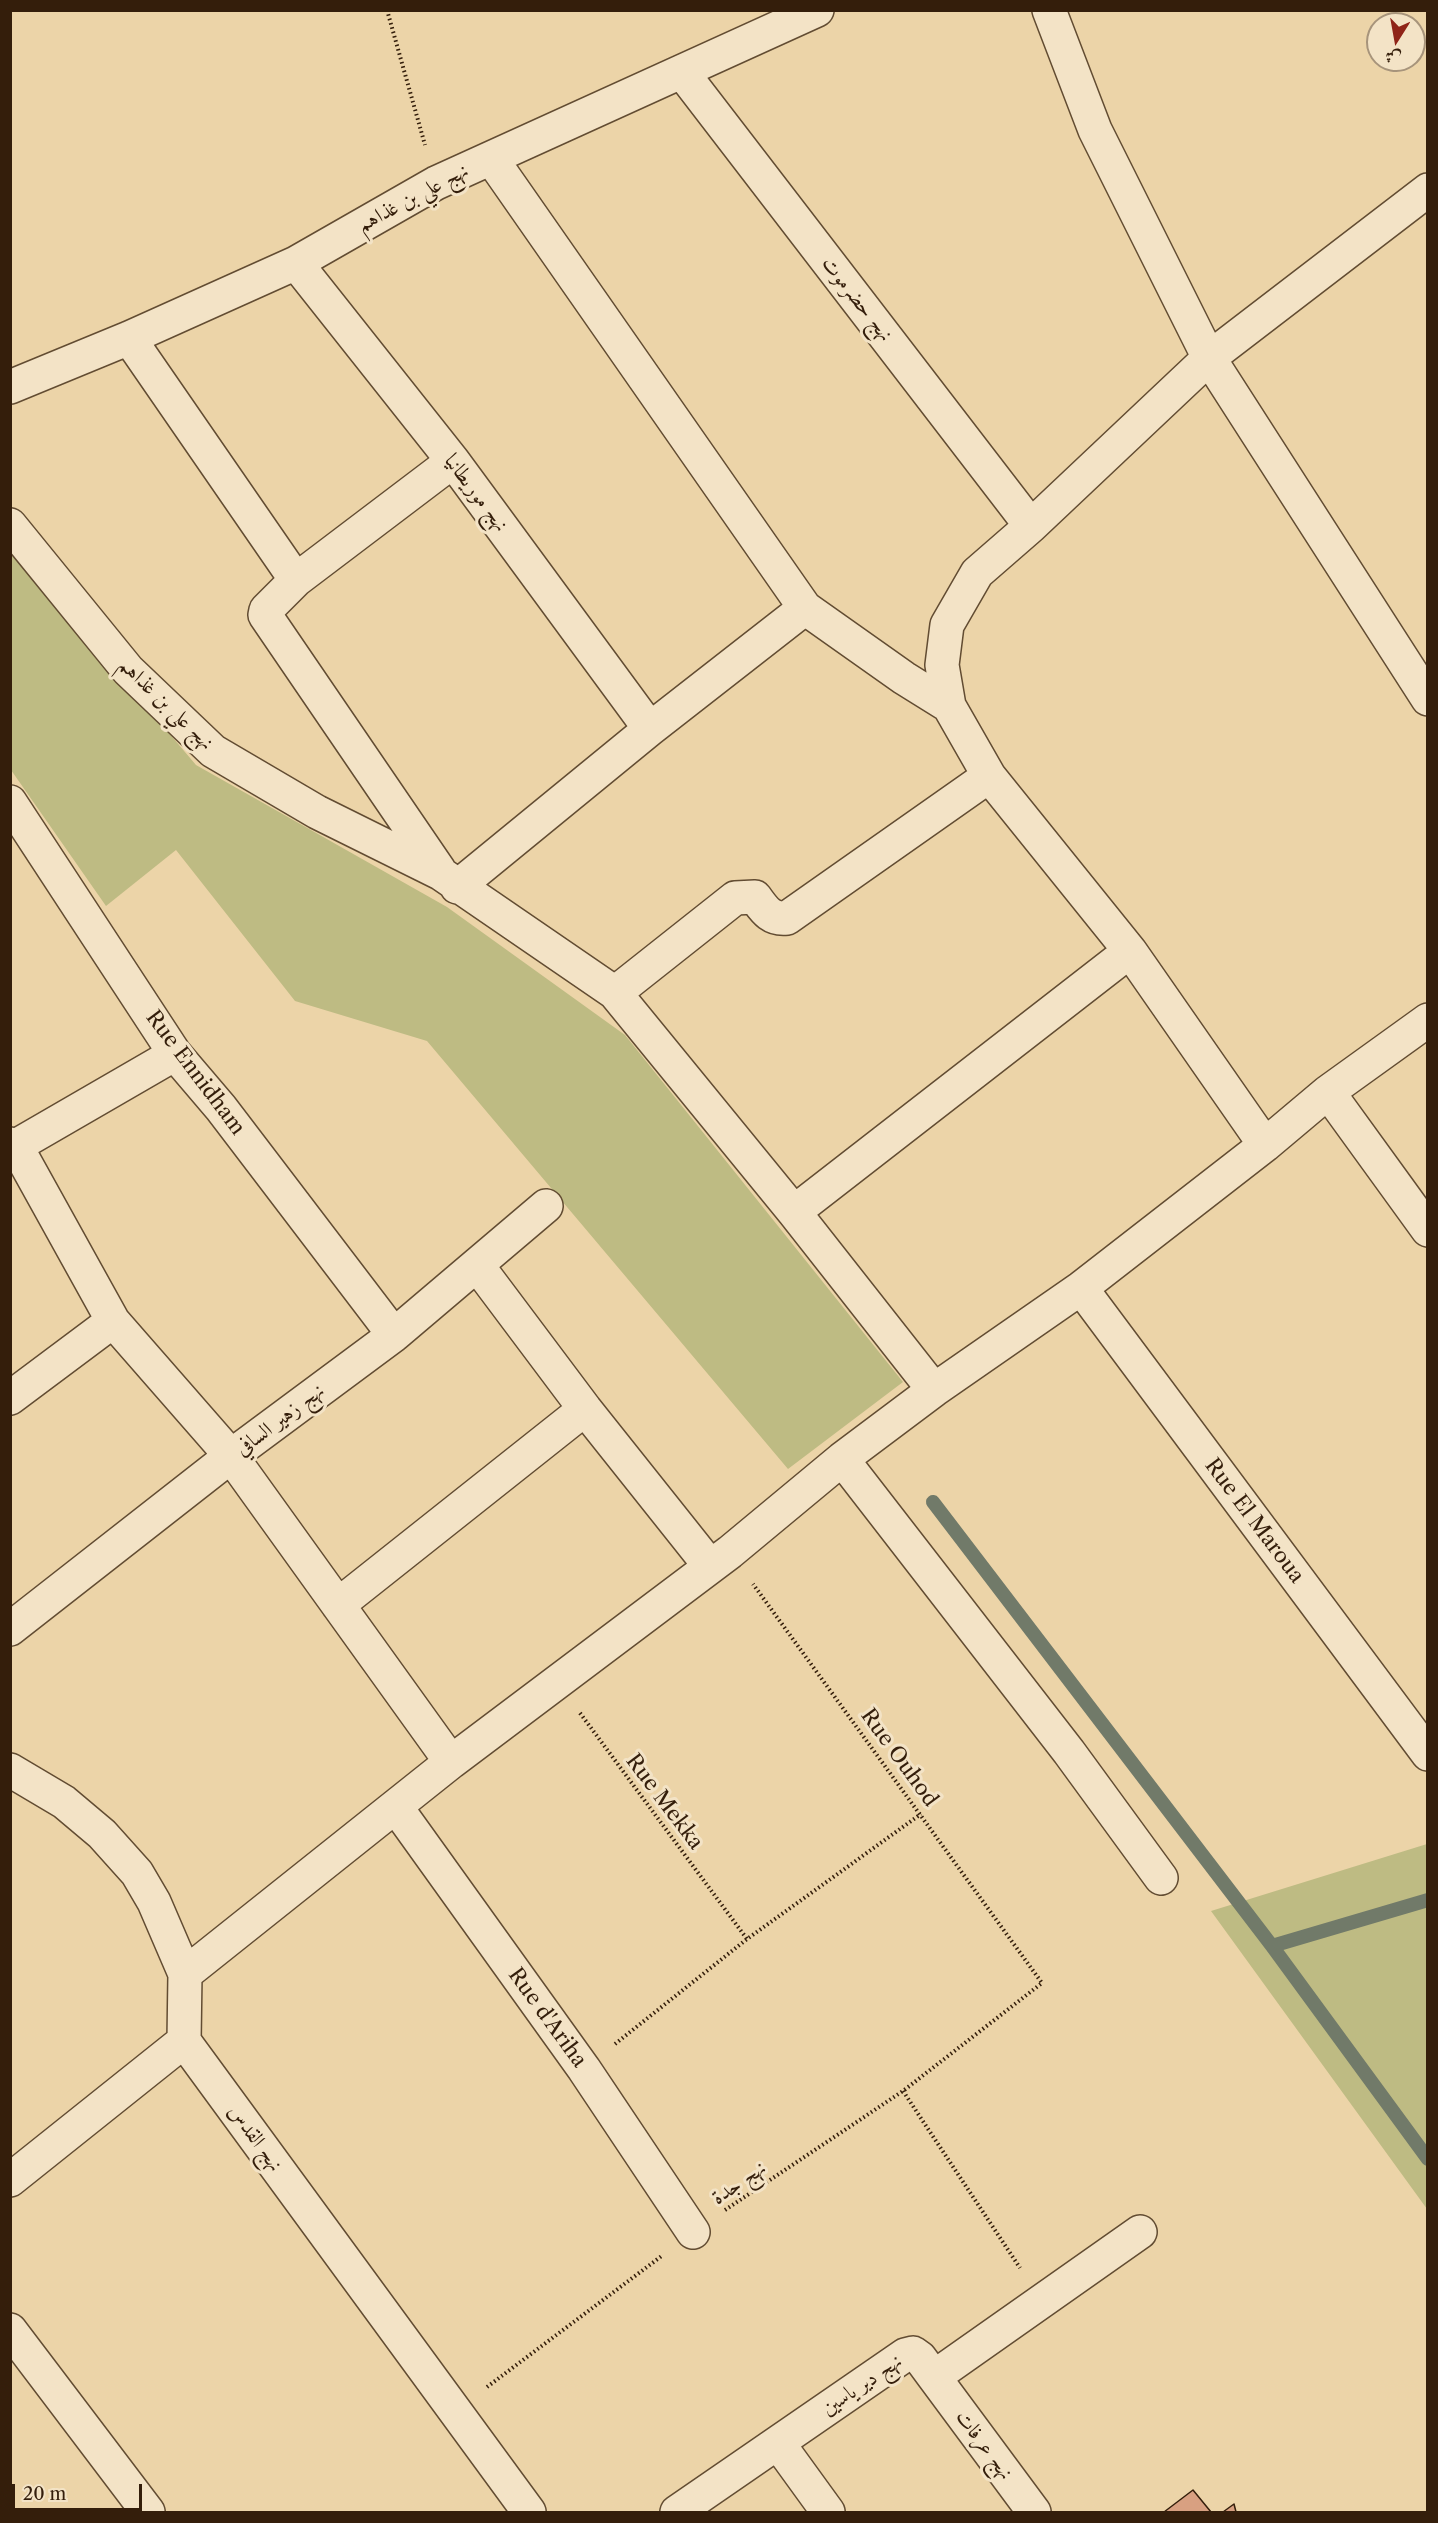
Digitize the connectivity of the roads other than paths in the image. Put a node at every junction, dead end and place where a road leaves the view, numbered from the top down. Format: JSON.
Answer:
{"nodes":[{"id":1,"x":817,"y":10,"type":"edge"},
{"id":2,"x":1049,"y":10,"type":"edge"},
{"id":3,"x":682,"y":72,"type":"junction"},
{"id":4,"x":491,"y":158,"type":"junction"},
{"id":5,"x":1428,"y":190,"type":"edge"},
{"id":6,"x":296,"y":263,"type":"junction"},
{"id":7,"x":129,"y":338,"type":"junction"},
{"id":8,"x":1209,"y":358,"type":"junction"},
{"id":9,"x":10,"y":387,"type":"edge"},
{"id":10,"x":453,"y":461,"type":"junction"},
{"id":11,"x":10,"y":525,"type":"edge"},
{"id":12,"x":1031,"y":526,"type":"junction"},
{"id":13,"x":296,"y":580,"type":"junction"},
{"id":14,"x":805,"y":609,"type":"junction"},
{"id":15,"x":1428,"y":699,"type":"edge"},
{"id":16,"x":949,"y":706,"type":"junction"},
{"id":17,"x":650,"y":729,"type":"junction"},
{"id":18,"x":989,"y":776,"type":"junction"},
{"id":19,"x":10,"y":802,"type":"edge"},
{"id":20,"x":449,"y":880,"type":"junction"},
{"id":21,"x":1130,"y":951,"type":"junction"},
{"id":22,"x":615,"y":993,"type":"junction"},
{"id":23,"x":1428,"y":1020,"type":"edge"},
{"id":24,"x":175,"y":1054,"type":"junction"},
{"id":25,"x":1328,"y":1092,"type":"junction"},
{"id":26,"x":13,"y":1145,"type":"edge"},
{"id":27,"x":1265,"y":1145,"type":"junction"},
{"id":28,"x":546,"y":1206,"type":"dead end"},
{"id":29,"x":794,"y":1212,"type":"junction"},
{"id":30,"x":1428,"y":1230,"type":"edge"},
{"id":31,"x":477,"y":1265,"type":"junction"},
{"id":32,"x":1081,"y":1288,"type":"junction"},
{"id":33,"x":113,"y":1321,"type":"junction"},
{"id":34,"x":394,"y":1335,"type":"junction"},
{"id":35,"x":934,"y":1390,"type":"junction"},
{"id":36,"x":10,"y":1398,"type":"edge"},
{"id":37,"x":585,"y":1409,"type":"junction"},
{"id":38,"x":231,"y":1456,"type":"junction"},
{"id":39,"x":842,"y":1459,"type":"junction"},
{"id":40,"x":720,"y":1559,"type":"junction"},
{"id":41,"x":338,"y":1605,"type":"junction"},
{"id":42,"x":10,"y":1629,"type":"edge"},
{"id":43,"x":1428,"y":1754,"type":"edge"},
{"id":44,"x":451,"y":1762,"type":"junction"},
{"id":45,"x":10,"y":1770,"type":"edge"},
{"id":46,"x":396,"y":1807,"type":"junction"},
{"id":47,"x":1161,"y":1878,"type":"dead end"},
{"id":48,"x":185,"y":1974,"type":"junction"},
{"id":49,"x":184,"y":2040,"type":"junction"},
{"id":50,"x":10,"y":2180,"type":"edge"},
{"id":51,"x":693,"y":2232,"type":"road end"},
{"id":52,"x":1140,"y":2232,"type":"dead end"},
{"id":53,"x":10,"y":2330,"type":"edge"},
{"id":54,"x":934,"y":2377,"type":"junction"},
{"id":55,"x":778,"y":2443,"type":"junction"},
{"id":56,"x":148,"y":2512,"type":"edge"},
{"id":57,"x":529,"y":2512,"type":"edge"},
{"id":58,"x":677,"y":2512,"type":"edge"},
{"id":59,"x":828,"y":2512,"type":"edge"},
{"id":60,"x":1034,"y":2512,"type":"edge"}],
"edges":[{"from":1,"to":3,"type":"street","name":"نهج علي بن غذاهم"},
{"from":2,"to":8,"type":"street"},
{"from":3,"to":4,"type":"street","name":"نهج علي بن غذاهم"},
{"from":3,"to":12,"type":"street","name":"نهج حضرموت"},
{"from":4,"to":6,"type":"street","name":"نهج علي بن غذاهم"},
{"from":4,"to":14,"type":"street"},
{"from":5,"to":8,"type":"street"},
{"from":6,"to":7,"type":"street","name":"نهج علي بن غذاهم"},
{"from":6,"to":10,"type":"street","name":"نهج موريطانيا"},
{"from":7,"to":9,"type":"street","name":"نهج علي بن غذاهم"},
{"from":7,"to":13,"type":"street"},
{"from":8,"to":12,"type":"street"},
{"from":8,"to":15,"type":"street"},
{"from":10,"to":13,"type":"street"},
{"from":10,"to":17,"type":"street","name":"نهج موريطانيا"},
{"from":11,"to":20,"type":"street","name":"نهج علي بن غذاهم"},
{"from":12,"to":16,"type":"street"},
{"from":13,"to":20,"type":"street"},
{"from":14,"to":16,"type":"street"},
{"from":14,"to":17,"type":"street"},
{"from":16,"to":18,"type":"street"},
{"from":17,"to":20,"type":"street"},
{"from":18,"to":21,"type":"street"},
{"from":18,"to":22,"type":"street"},
{"from":19,"to":24,"type":"street","name":"Rue Ennidham"},
{"from":20,"to":22,"type":"street"},
{"from":21,"to":27,"type":"street"},
{"from":21,"to":29,"type":"street"},
{"from":22,"to":29,"type":"street"},
{"from":23,"to":25,"type":"street"},
{"from":24,"to":26,"type":"street"},
{"from":24,"to":34,"type":"street","name":"Rue Ennidham"},
{"from":25,"to":27,"type":"street"},
{"from":25,"to":30,"type":"street"},
{"from":26,"to":33,"type":"street"},
{"from":27,"to":32,"type":"street"},
{"from":28,"to":31,"type":"street","name":"نهج زهير السافي"},
{"from":29,"to":35,"type":"street"},
{"from":31,"to":34,"type":"street","name":"نهج زهير السافي"},
{"from":31,"to":37,"type":"street"},
{"from":32,"to":35,"type":"street"},
{"from":32,"to":43,"type":"street","name":"Rue El Maroua"},
{"from":33,"to":36,"type":"street"},
{"from":33,"to":38,"type":"street"},
{"from":34,"to":38,"type":"street","name":"نهج زهير السافي"},
{"from":35,"to":39,"type":"street"},
{"from":37,"to":40,"type":"street"},
{"from":37,"to":41,"type":"street"},
{"from":38,"to":41,"type":"street"},
{"from":38,"to":42,"type":"street","name":"نهج زهير السافي"},
{"from":39,"to":40,"type":"street"},
{"from":39,"to":47,"type":"street"},
{"from":40,"to":44,"type":"street"},
{"from":41,"to":44,"type":"street"},
{"from":44,"to":46,"type":"street"},
{"from":45,"to":48,"type":"street"},
{"from":46,"to":48,"type":"street"},
{"from":46,"to":51,"type":"street","name":"Rue d'Ariha"},
{"from":48,"to":49,"type":"street"},
{"from":49,"to":50,"type":"street"},
{"from":49,"to":57,"type":"street","name":"نهج القدس"},
{"from":52,"to":54,"type":"street","name":"نهج دير ياسين"},
{"from":53,"to":56,"type":"street"},
{"from":54,"to":55,"type":"street","name":"نهج دير ياسين"},
{"from":54,"to":60,"type":"street","name":"نهج عرفات"},
{"from":55,"to":58,"type":"street","name":"نهج دير ياسين"},
{"from":55,"to":59,"type":"street"}]}
